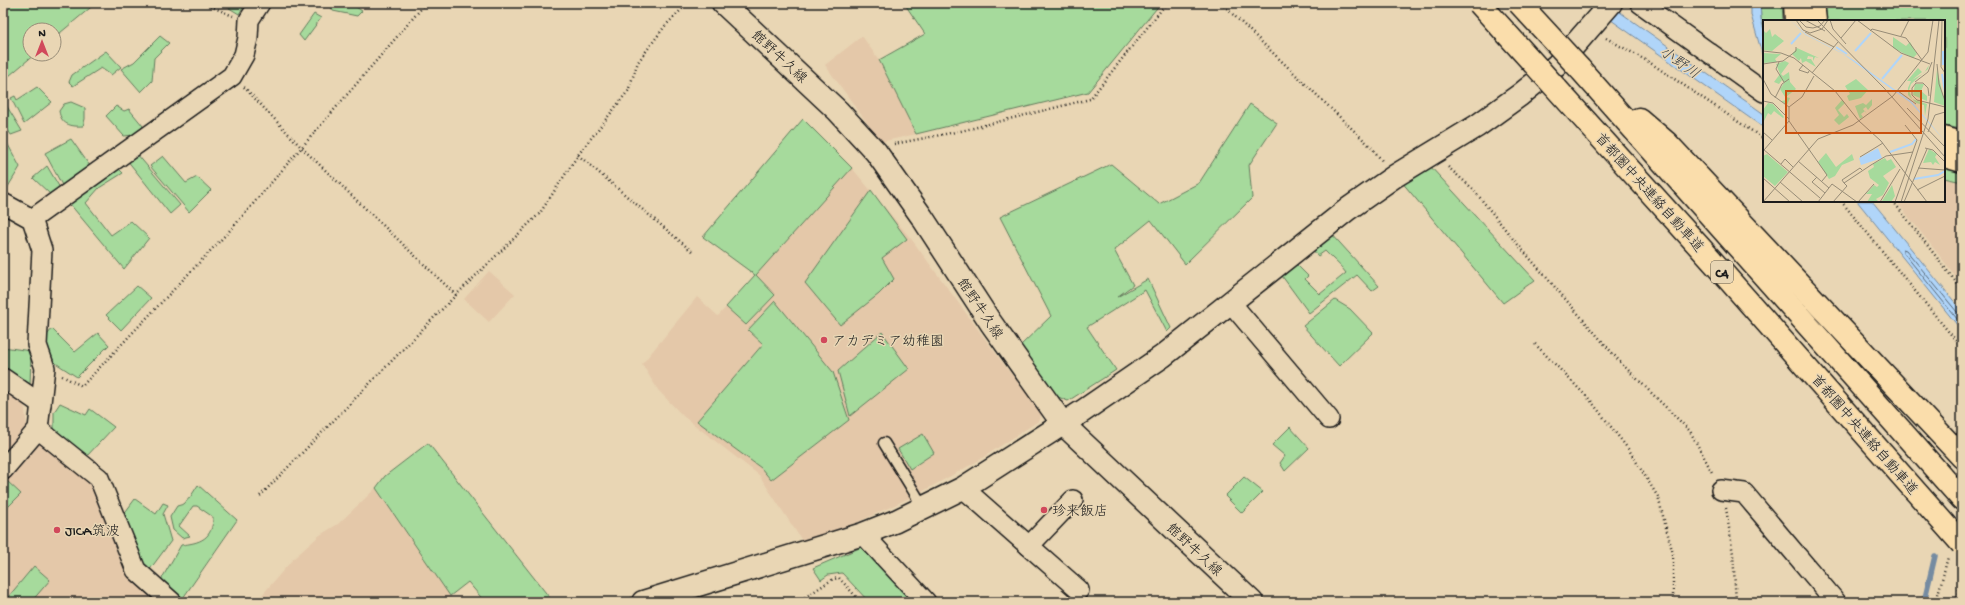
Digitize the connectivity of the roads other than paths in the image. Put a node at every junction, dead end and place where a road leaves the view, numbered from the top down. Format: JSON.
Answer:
{"nodes":[{"id":1,"x":260,"y":3,"type":"edge"},
{"id":2,"x":723,"y":3,"type":"edge"},
{"id":3,"x":1479,"y":3,"type":"edge"},
{"id":4,"x":1519,"y":3,"type":"edge"},
{"id":5,"x":1611,"y":3,"type":"edge"},
{"id":6,"x":1640,"y":3,"type":"edge"},
{"id":7,"x":1795,"y":3,"type":"edge"},
{"id":8,"x":1813,"y":3,"type":"edge"},
{"id":9,"x":1796,"y":20,"type":"edge"},
{"id":10,"x":1815,"y":20,"type":"edge"},
{"id":11,"x":1580,"y":69,"type":"junction"},
{"id":12,"x":1763,"y":91,"type":"edge"},
{"id":13,"x":1945,"y":138,"type":"edge"},
{"id":14,"x":1962,"y":143,"type":"edge"},
{"id":15,"x":1945,"y":156,"type":"edge"},
{"id":16,"x":1962,"y":161,"type":"edge"},
{"id":17,"x":3,"y":203,"type":"edge"},
{"id":18,"x":32,"y":219,"type":"junction"},
{"id":19,"x":1231,"y":303,"type":"junction"},
{"id":20,"x":3,"y":378,"type":"edge"},
{"id":21,"x":41,"y":404,"type":"junction"},
{"id":22,"x":1328,"y":419,"type":"dead end"},
{"id":23,"x":1063,"y":424,"type":"junction"},
{"id":24,"x":38,"y":429,"type":"junction"},
{"id":25,"x":884,"y":444,"type":"dead end"},
{"id":26,"x":1962,"y":457,"type":"edge"},
{"id":27,"x":3,"y":470,"type":"edge"},
{"id":28,"x":963,"y":488,"type":"junction"},
{"id":29,"x":1721,"y":490,"type":"road end"},
{"id":30,"x":1962,"y":499,"type":"edge"},
{"id":31,"x":1073,"y":500,"type":"dead end"},
{"id":32,"x":921,"y":508,"type":"junction"},
{"id":33,"x":863,"y":534,"type":"junction"},
{"id":34,"x":1029,"y":546,"type":"junction"},
{"id":35,"x":1958,"y":551,"type":"edge"},
{"id":36,"x":1079,"y":590,"type":"dead end"},
{"id":37,"x":172,"y":602,"type":"edge"},
{"id":38,"x":643,"y":602,"type":"edge"},
{"id":39,"x":926,"y":602,"type":"edge"},
{"id":40,"x":1252,"y":602,"type":"edge"},
{"id":41,"x":1836,"y":602,"type":"edge"}],
"edges":[{"from":1,"to":18,"type":"street"},
{"from":2,"to":23,"type":"street","name":"館野牛久線"},
{"from":3,"to":35,"type":"highway","name":"首都圏中央連絡自動車道","number":"C4","bridge":true},
{"from":4,"to":11,"type":"highway","name":"首都圏中央連絡自動車道","number":"C4","bridge":true},
{"from":5,"to":19,"type":"street"},
{"from":6,"to":12,"type":"street"},
{"from":7,"to":9,"type":"highway"},
{"from":8,"to":10,"type":"highway"},
{"from":11,"to":26,"type":"highway"},
{"from":11,"to":30,"type":"highway","name":"首都圏中央連絡自動車道","number":"C4"},
{"from":13,"to":14,"type":"highway"},
{"from":15,"to":16,"type":"highway"},
{"from":17,"to":18,"type":"street"},
{"from":18,"to":21,"type":"street"},
{"from":19,"to":22,"type":"street"},
{"from":19,"to":23,"type":"street"},
{"from":20,"to":21,"type":"street"},
{"from":21,"to":24,"type":"street"},
{"from":23,"to":28,"type":"street"},
{"from":23,"to":40,"type":"street","name":"館野牛久線"},
{"from":24,"to":27,"type":"street"},
{"from":24,"to":37,"type":"street"},
{"from":25,"to":32,"type":"lane"},
{"from":28,"to":32,"type":"street"},
{"from":28,"to":34,"type":"street"},
{"from":29,"to":41,"type":"street"},
{"from":31,"to":34,"type":"street"},
{"from":32,"to":33,"type":"street"},
{"from":33,"to":38,"type":"street"},
{"from":33,"to":39,"type":"street"},
{"from":34,"to":36,"type":"street"}]}
